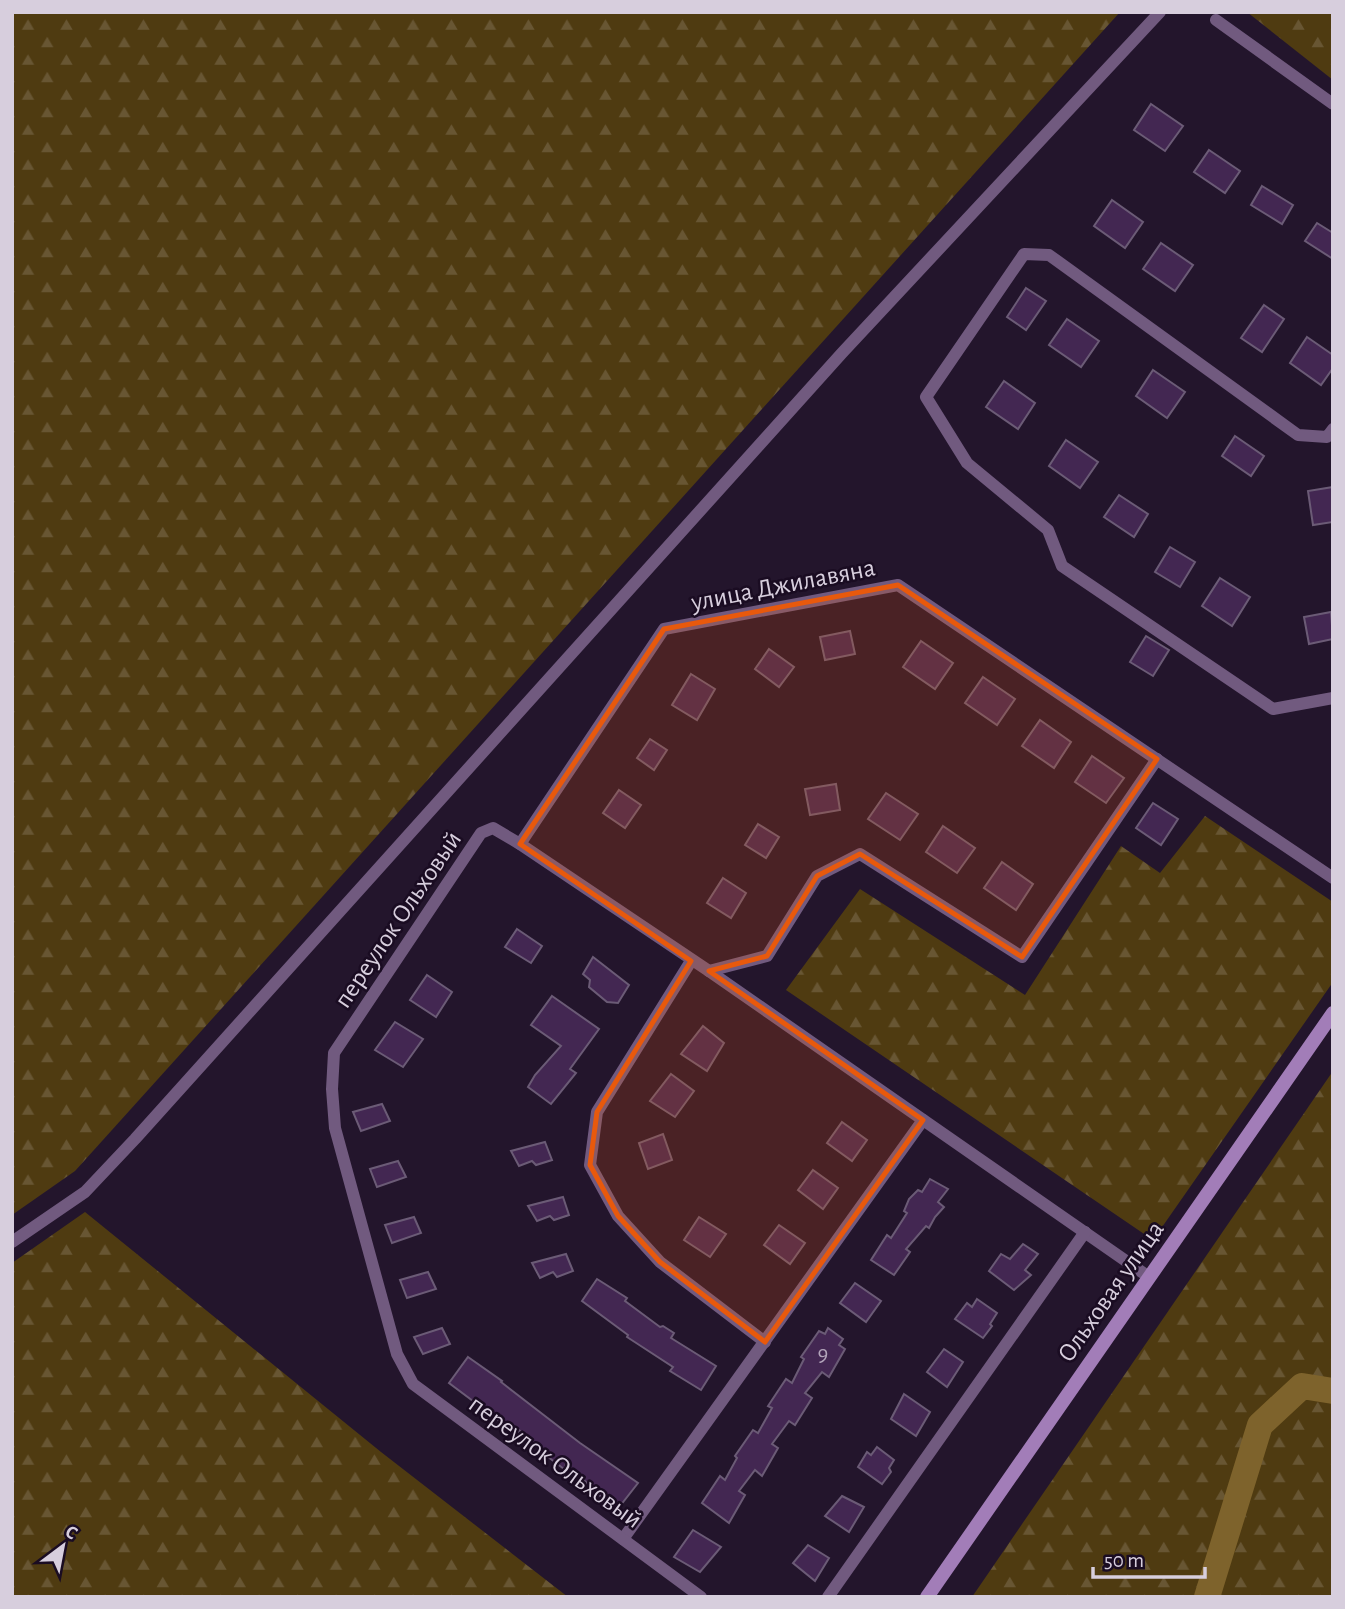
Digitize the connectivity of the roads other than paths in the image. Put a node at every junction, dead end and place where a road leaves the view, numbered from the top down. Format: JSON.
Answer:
{"nodes":[{"id":1,"x":1160,"y":12,"type":"edge"},
{"id":2,"x":1216,"y":20,"type":"dead end"},
{"id":3,"x":1333,"y":104,"type":"edge"},
{"id":4,"x":1333,"y":429,"type":"edge"},
{"id":5,"x":1333,"y":698,"type":"edge"},
{"id":6,"x":1157,"y":760,"type":"junction"},
{"id":7,"x":520,"y":844,"type":"junction"},
{"id":8,"x":1333,"y":878,"type":"edge"},
{"id":9,"x":691,"y":961,"type":"junction"},
{"id":10,"x":709,"y":971,"type":"junction"},
{"id":11,"x":1333,"y":1013,"type":"edge"},
{"id":12,"x":923,"y":1120,"type":"junction"},
{"id":13,"x":1086,"y":1233,"type":"junction"},
{"id":14,"x":12,"y":1242,"type":"edge"},
{"id":15,"x":1150,"y":1277,"type":"junction"},
{"id":16,"x":765,"y":1342,"type":"junction"},
{"id":17,"x":623,"y":1539,"type":"junction"},
{"id":18,"x":701,"y":1597,"type":"edge"},
{"id":19,"x":828,"y":1597,"type":"edge"},
{"id":20,"x":927,"y":1597,"type":"edge"}],
"edges":[{"from":1,"to":14,"type":"street"},
{"from":2,"to":3,"type":"street"},
{"from":4,"to":5,"type":"street"},
{"from":6,"to":7,"type":"street","name":"улица Джилавяна"},
{"from":6,"to":8,"type":"street","name":"улица Джилавяна"},
{"from":6,"to":10,"type":"street"},
{"from":7,"to":9,"type":"street","name":"переулок Ольховый"},
{"from":7,"to":17,"type":"street","name":"переулок Ольховый"},
{"from":9,"to":10,"type":"street","name":"переулок Ольховый"},
{"from":9,"to":16,"type":"street"},
{"from":10,"to":12,"type":"street","name":"переулок Ольховый"},
{"from":11,"to":15,"type":"main road","name":"Ольховая улица"},
{"from":12,"to":13,"type":"street","name":"переулок Ольховый"},
{"from":12,"to":16,"type":"street"},
{"from":13,"to":15,"type":"street","name":"переулок Ольховый"},
{"from":13,"to":19,"type":"street"},
{"from":15,"to":20,"type":"main road","name":"Ольховая улица"},
{"from":16,"to":17,"type":"street"},
{"from":17,"to":18,"type":"street","name":"переулок Ольховый"}]}
